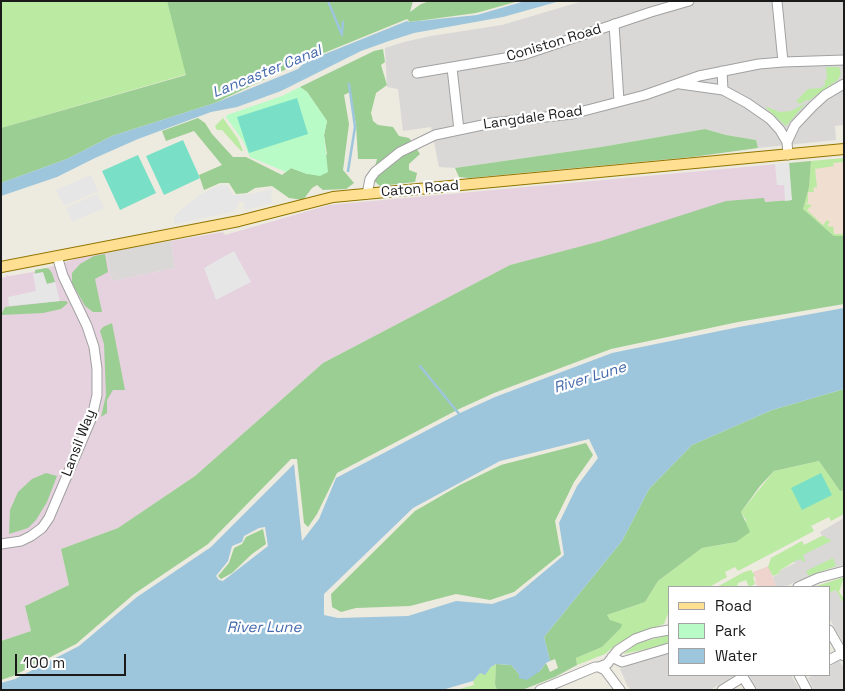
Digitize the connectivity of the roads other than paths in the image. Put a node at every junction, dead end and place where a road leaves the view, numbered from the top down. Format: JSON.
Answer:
{"nodes":[{"id":1,"x":690,"y":1,"type":"edge"},
{"id":2,"x":777,"y":1,"type":"edge"},
{"id":3,"x":614,"y":24,"type":"junction"},
{"id":4,"x":844,"y":60,"type":"edge"},
{"id":5,"x":783,"y":62,"type":"junction"},
{"id":6,"x":452,"y":68,"type":"junction"},
{"id":7,"x":722,"y":71,"type":"junction"},
{"id":8,"x":417,"y":73,"type":"dead end"},
{"id":9,"x":678,"y":84,"type":"junction"},
{"id":10,"x":844,"y":84,"type":"edge"},
{"id":11,"x":723,"y":90,"type":"junction"},
{"id":12,"x":619,"y":102,"type":"junction"},
{"id":13,"x":459,"y":130,"type":"junction"},
{"id":14,"x":787,"y":142,"type":"junction"},
{"id":15,"x":844,"y":149,"type":"edge"},
{"id":16,"x":788,"y":155,"type":"junction"},
{"id":17,"x":367,"y":194,"type":"junction"},
{"id":18,"x":57,"y":256,"type":"junction"},
{"id":19,"x":1,"y":267,"type":"edge"},
{"id":20,"x":1,"y":544,"type":"edge"},
{"id":21,"x":844,"y":571,"type":"edge"},
{"id":22,"x":802,"y":586,"type":"edge"},
{"id":23,"x":668,"y":630,"type":"edge"},
{"id":24,"x":830,"y":632,"type":"edge"},
{"id":25,"x":668,"y":648,"type":"edge"},
{"id":26,"x":843,"y":654,"type":"edge"},
{"id":27,"x":612,"y":657,"type":"junction"},
{"id":28,"x":830,"y":660,"type":"edge"},
{"id":29,"x":599,"y":667,"type":"junction"},
{"id":30,"x":800,"y":676,"type":"edge"},
{"id":31,"x":540,"y":690,"type":"edge"},
{"id":32,"x":620,"y":690,"type":"edge"},
{"id":33,"x":722,"y":690,"type":"edge"},
{"id":34,"x":751,"y":690,"type":"edge"},
{"id":35,"x":807,"y":690,"type":"edge"}],
"edges":[{"from":1,"to":3,"type":"street","name":"Coniston Road"},
{"from":2,"to":5,"type":"street"},
{"from":3,"to":6,"type":"street","name":"Coniston Road"},
{"from":3,"to":12,"type":"street"},
{"from":4,"to":5,"type":"street","name":"Langdale Road"},
{"from":5,"to":7,"type":"street","name":"Langdale Road"},
{"from":6,"to":8,"type":"street","name":"Coniston Road"},
{"from":6,"to":13,"type":"street"},
{"from":7,"to":9,"type":"street","name":"Langdale Road"},
{"from":7,"to":11,"type":"street"},
{"from":9,"to":11,"type":"street"},
{"from":9,"to":12,"type":"street","name":"Langdale Road"},
{"from":10,"to":14,"type":"street"},
{"from":11,"to":14,"type":"street"},
{"from":12,"to":13,"type":"street","name":"Langdale Road"},
{"from":13,"to":17,"type":"street","name":"Langdale Road"},
{"from":14,"to":16,"type":"street"},
{"from":15,"to":16,"type":"main road","name":"Caton Road"},
{"from":16,"to":17,"type":"main road","name":"Caton Road"},
{"from":17,"to":18,"type":"main road","name":"Caton Road"},
{"from":18,"to":19,"type":"main road","name":"Caton Road"},
{"from":18,"to":20,"type":"street","name":"Lansil Way"},
{"from":21,"to":22,"type":"street"},
{"from":23,"to":27,"type":"street"},
{"from":24,"to":26,"type":"street"},
{"from":25,"to":27,"type":"street"},
{"from":26,"to":28,"type":"street"},
{"from":27,"to":29,"type":"street"},
{"from":29,"to":31,"type":"street"},
{"from":29,"to":32,"type":"street"},
{"from":30,"to":35,"type":"street"},
{"from":33,"to":34,"type":"street"}]}
